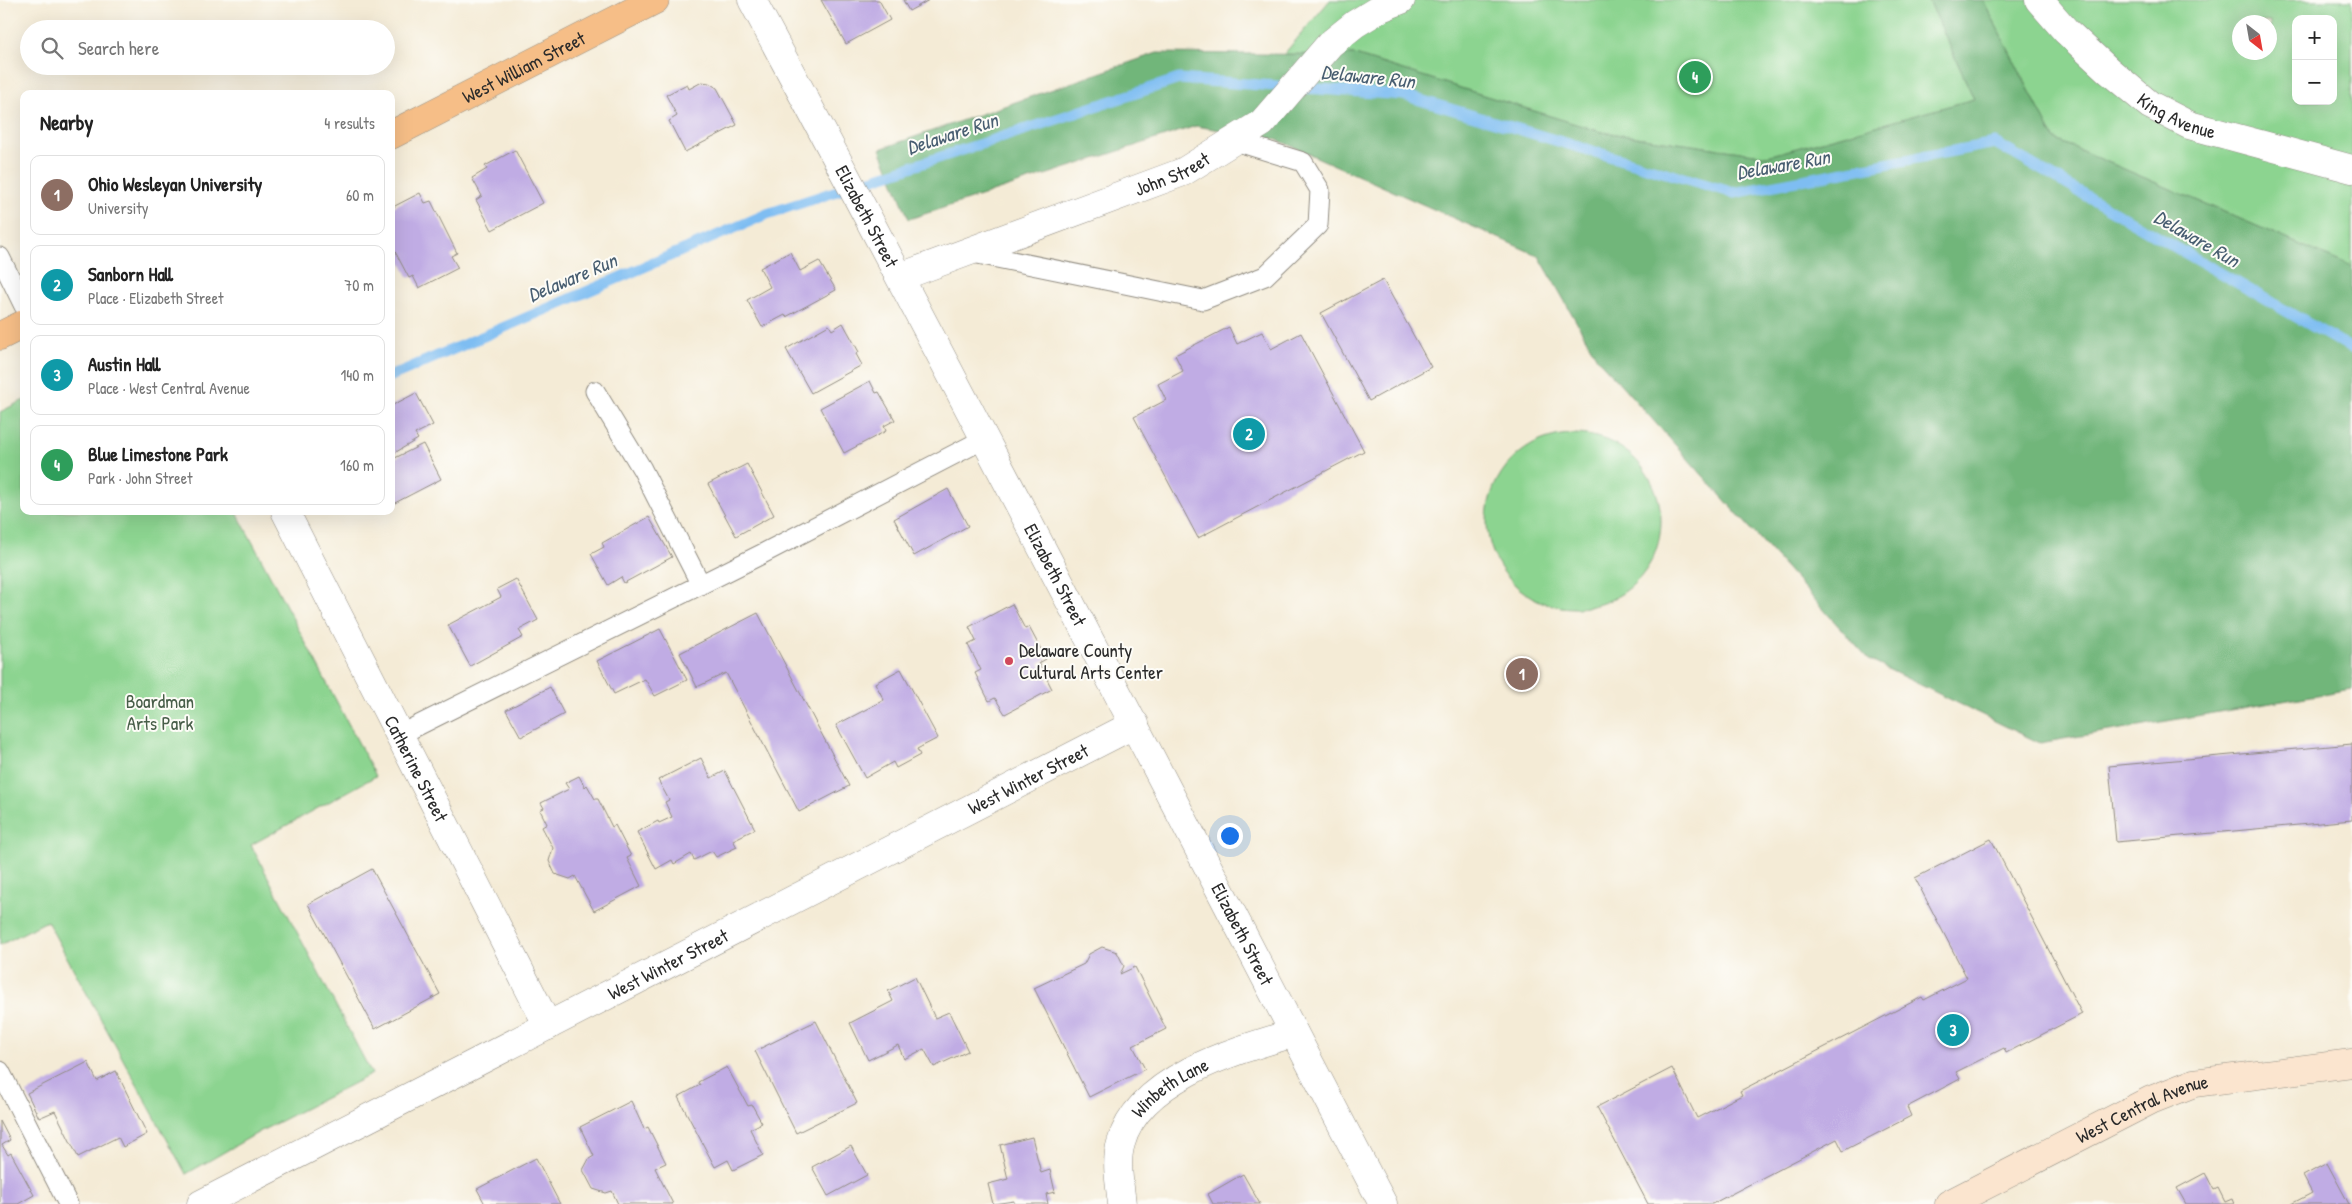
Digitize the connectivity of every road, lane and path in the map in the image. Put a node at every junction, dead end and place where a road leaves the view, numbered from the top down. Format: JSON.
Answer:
{"nodes":[{"id":1,"x":654,"y":0,"type":"edge"},
{"id":2,"x":752,"y":0,"type":"edge"},
{"id":3,"x":1400,"y":0,"type":"edge"},
{"id":4,"x":2039,"y":0,"type":"edge"},
{"id":5,"x":395,"y":133,"type":"edge"},
{"id":6,"x":1236,"y":141,"type":"junction"},
{"id":7,"x":2352,"y":169,"type":"edge"},
{"id":8,"x":968,"y":252,"type":"junction"},
{"id":9,"x":0,"y":257,"type":"edge"},
{"id":10,"x":900,"y":277,"type":"junction"},
{"id":11,"x":20,"y":298,"type":"edge"},
{"id":12,"x":20,"y":326,"type":"edge"},
{"id":13,"x":0,"y":336,"type":"edge"},
{"id":14,"x":595,"y":391,"type":"dead end"},
{"id":15,"x":984,"y":439,"type":"junction"},
{"id":16,"x":287,"y":515,"type":"edge"},
{"id":17,"x":701,"y":585,"type":"junction"},
{"id":18,"x":1135,"y":724,"type":"junction"},
{"id":19,"x":399,"y":735,"type":"junction"},
{"id":20,"x":548,"y":1026,"type":"junction"},
{"id":21,"x":1294,"y":1033,"type":"junction"},
{"id":22,"x":2351,"y":1066,"type":"edge"},
{"id":23,"x":0,"y":1071,"type":"edge"},
{"id":24,"x":68,"y":1204,"type":"edge"},
{"id":25,"x":201,"y":1204,"type":"edge"},
{"id":26,"x":1122,"y":1204,"type":"edge"},
{"id":27,"x":1383,"y":1204,"type":"edge"},
{"id":28,"x":1949,"y":1204,"type":"edge"}],
"edges":[{"from":1,"to":5,"type":"highway","name":"West William Street"},
{"from":2,"to":10,"type":"street","name":"Elizabeth Street"},
{"from":3,"to":6,"type":"street","name":"John Street"},
{"from":4,"to":7,"type":"street","name":"King Avenue"},
{"from":6,"to":8,"type":"street","name":"John Street"},
{"from":6,"to":8,"type":"lane"},
{"from":8,"to":10,"type":"street","name":"John Street"},
{"from":9,"to":11,"type":"lane"},
{"from":10,"to":15,"type":"street","name":"Elizabeth Street"},
{"from":12,"to":13,"type":"highway"},
{"from":14,"to":17,"type":"lane"},
{"from":15,"to":17,"type":"lane"},
{"from":15,"to":18,"type":"street","name":"Elizabeth Street"},
{"from":16,"to":19,"type":"street","name":"Catherine Street"},
{"from":17,"to":19,"type":"lane"},
{"from":18,"to":20,"type":"street","name":"West Winter Street"},
{"from":18,"to":21,"type":"street","name":"Elizabeth Street"},
{"from":19,"to":20,"type":"street","name":"Catherine Street"},
{"from":20,"to":25,"type":"street","name":"West Winter Street"},
{"from":21,"to":26,"type":"street","name":"Winbeth Lane"},
{"from":21,"to":27,"type":"street","name":"Elizabeth Street"},
{"from":22,"to":28,"type":"main road","name":"West Central Avenue"},
{"from":23,"to":24,"type":"lane"}]}
